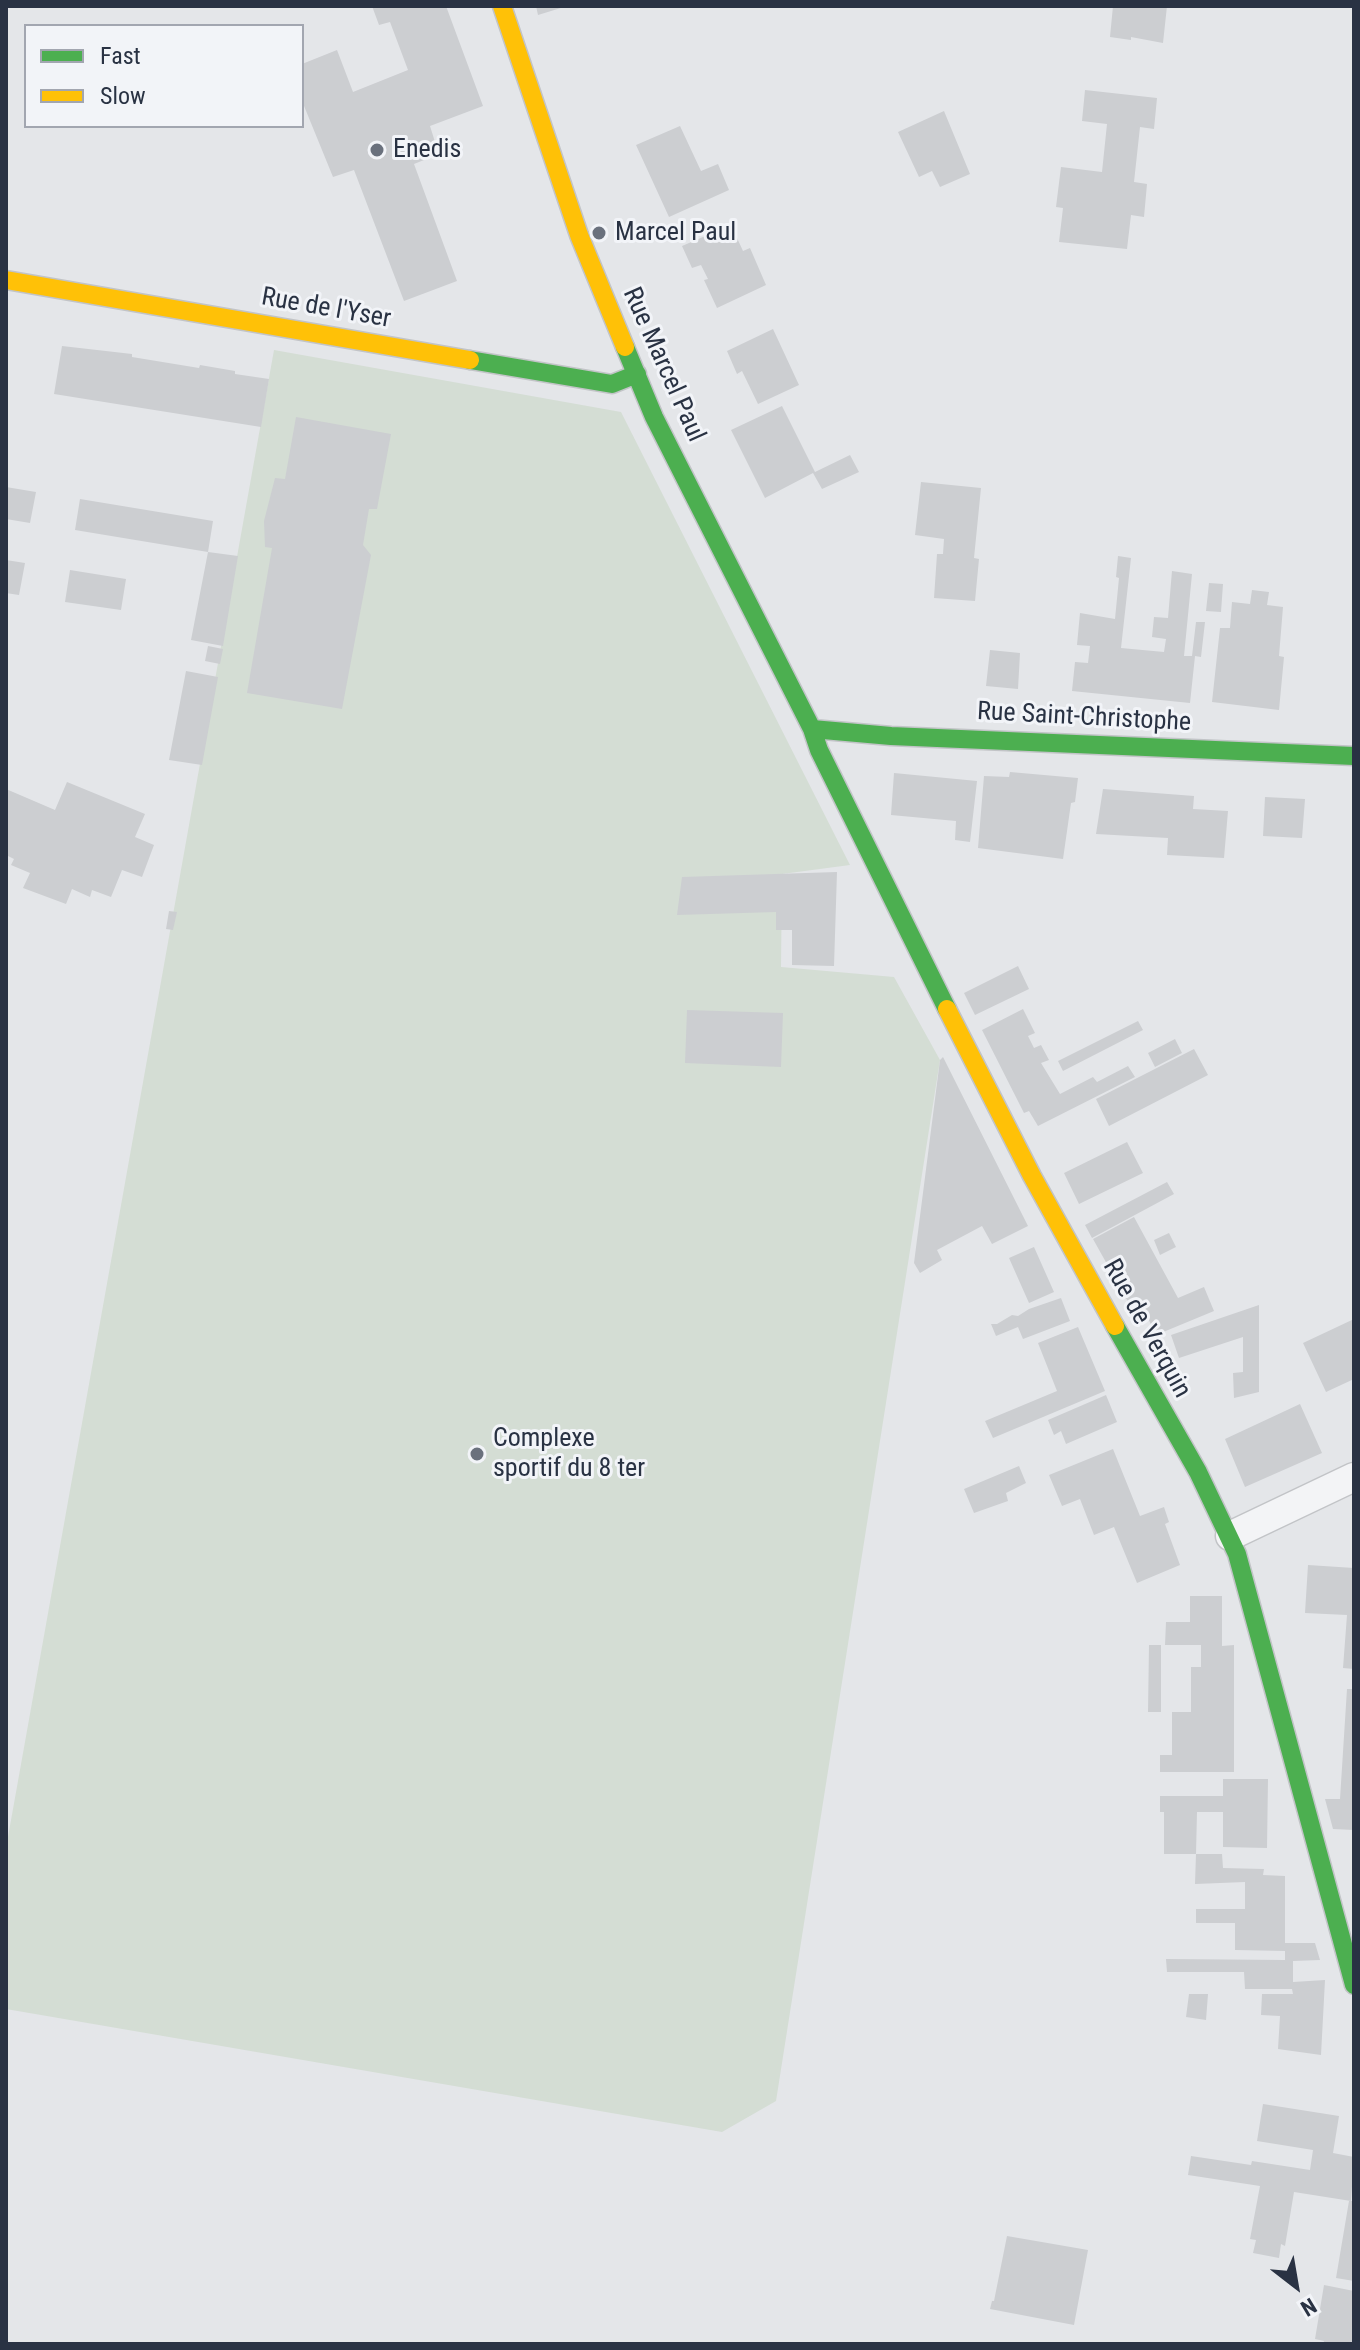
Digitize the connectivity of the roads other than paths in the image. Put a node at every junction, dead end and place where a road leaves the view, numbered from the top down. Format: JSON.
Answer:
{"nodes":[{"id":1,"x":502,"y":6,"type":"edge"},
{"id":2,"x":6,"y":280,"type":"edge"},
{"id":3,"x":637,"y":374,"type":"junction"},
{"id":4,"x":812,"y":729,"type":"junction"},
{"id":5,"x":1354,"y":756,"type":"edge"},
{"id":6,"x":1354,"y":1477,"type":"edge"},
{"id":7,"x":1230,"y":1536,"type":"junction"},
{"id":8,"x":1354,"y":1985,"type":"edge"}],
"edges":[{"from":1,"to":3,"type":"street","name":"Rue Marcel Paul"},
{"from":2,"to":3,"type":"street","name":"Rue de l'Yser"},
{"from":3,"to":4,"type":"street","name":"Rue Marcel Paul"},
{"from":4,"to":5,"type":"street","name":"Rue Saint-Christophe"},
{"from":4,"to":7,"type":"street","name":"Rue de Verquin"},
{"from":6,"to":7,"type":"street"},
{"from":7,"to":8,"type":"street","name":"Rue de Verquin"}]}
